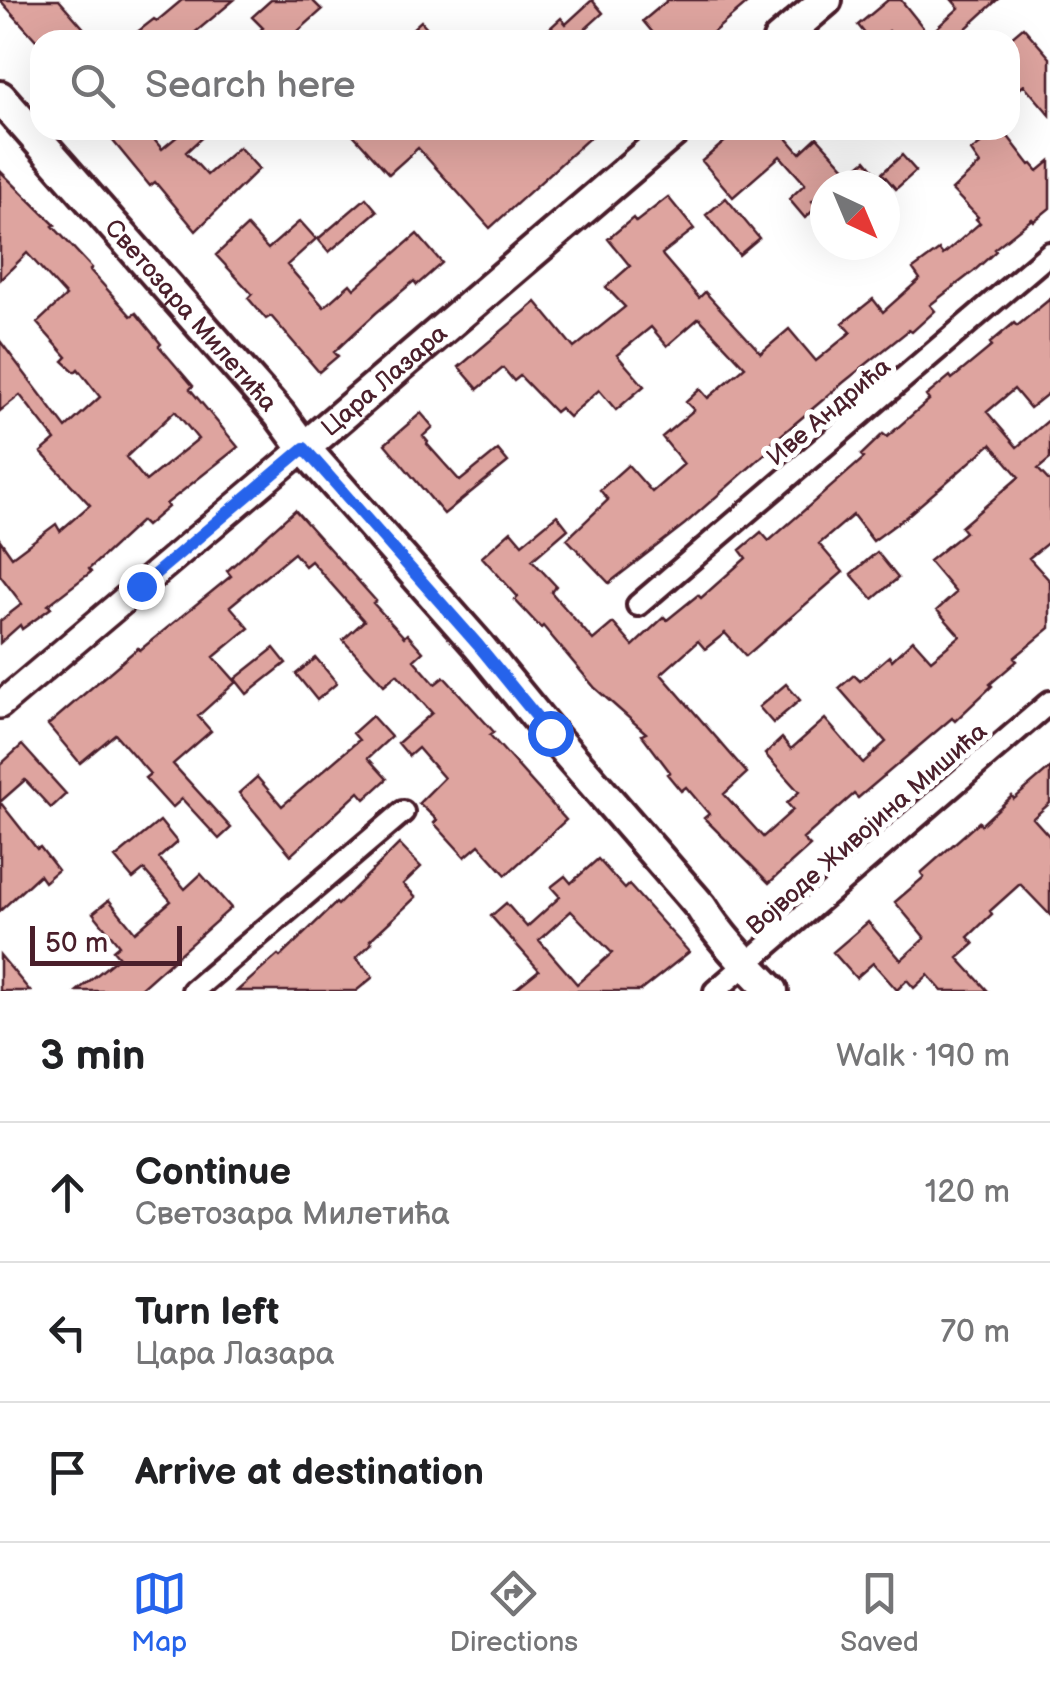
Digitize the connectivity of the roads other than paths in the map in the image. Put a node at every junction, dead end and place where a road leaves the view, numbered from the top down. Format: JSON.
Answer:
{"nodes":[{"id":1,"x":826,"y":0,"type":"edge"},
{"id":2,"x":792,"y":30,"type":"edge"},
{"id":3,"x":0,"y":97,"type":"edge"},
{"id":4,"x":30,"y":131,"type":"edge"},
{"id":5,"x":38,"y":140,"type":"edge"},
{"id":6,"x":663,"y":140,"type":"edge"},
{"id":7,"x":1050,"y":254,"type":"edge"},
{"id":8,"x":304,"y":448,"type":"junction"},
{"id":9,"x":638,"y":606,"type":"dead end"},
{"id":10,"x":1050,"y":702,"type":"edge"},
{"id":11,"x":0,"y":705,"type":"edge"},
{"id":12,"x":403,"y":812,"type":"dead end"},
{"id":13,"x":746,"y":964,"type":"junction"},
{"id":14,"x":194,"y":991,"type":"edge"},
{"id":15,"x":715,"y":991,"type":"edge"},
{"id":16,"x":772,"y":991,"type":"edge"}],
"edges":[{"from":1,"to":2,"type":"main road"},
{"from":3,"to":4,"type":"main road","name":"Светозара Милетића"},
{"from":5,"to":8,"type":"main road","name":"Светозара Милетића"},
{"from":6,"to":8,"type":"main road","name":"Цара Лазара"},
{"from":7,"to":9,"type":"street","name":"Иве Андрића"},
{"from":8,"to":11,"type":"street","name":"Цара Лазара"},
{"from":8,"to":13,"type":"main road","name":"Светозара Милетића"},
{"from":10,"to":13,"type":"street","name":"Војводе Живојина Мишића"},
{"from":12,"to":14,"type":"street"},
{"from":13,"to":15,"type":"street","name":"Војводе Живојина Мишића"},
{"from":13,"to":16,"type":"main road","name":"Светозара Милетића"}]}
